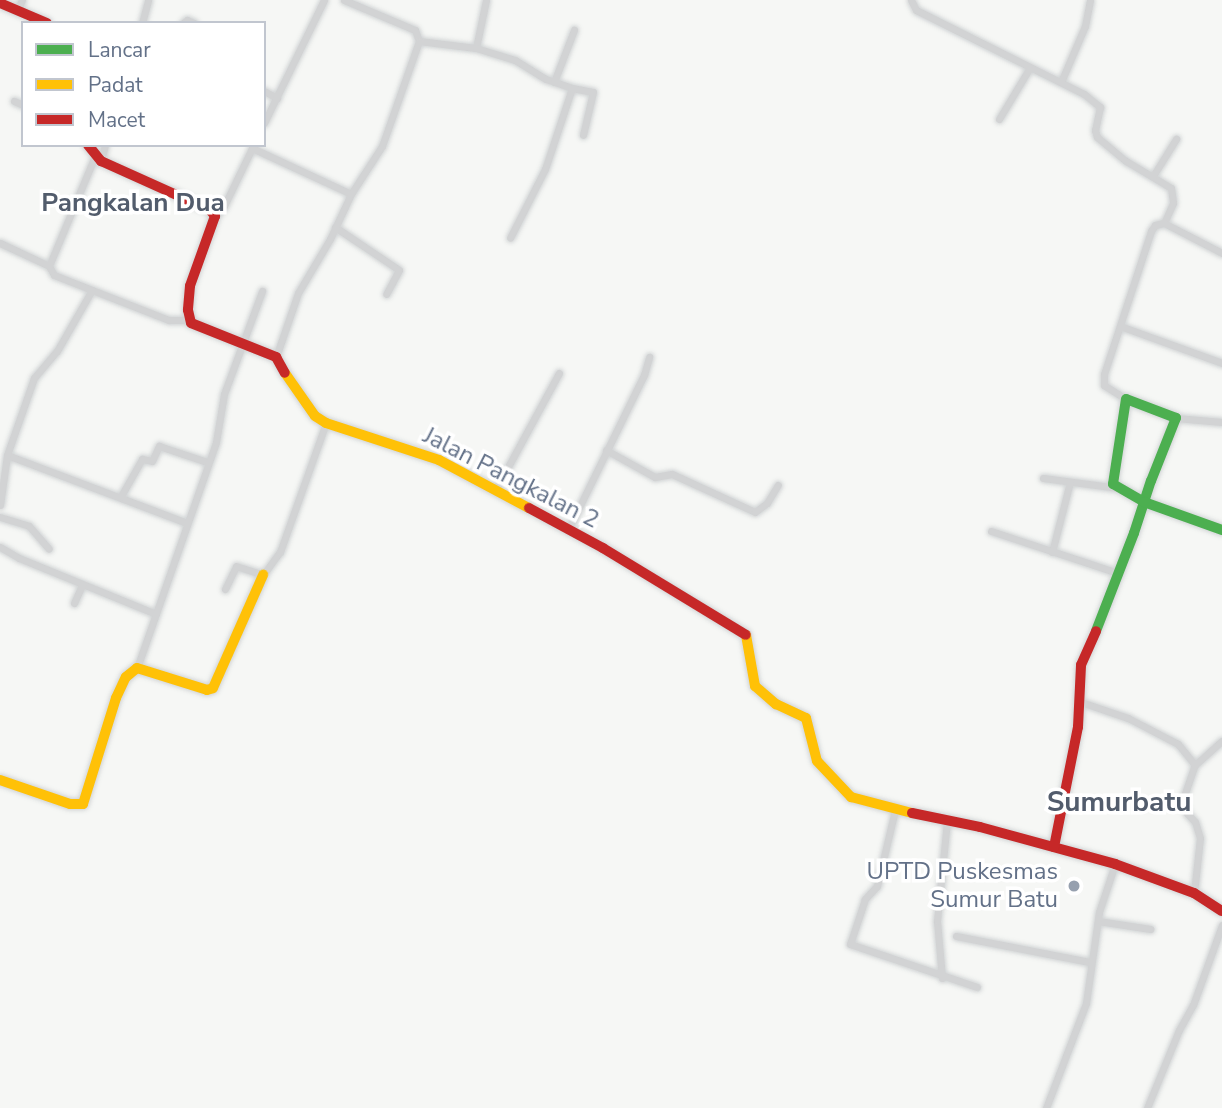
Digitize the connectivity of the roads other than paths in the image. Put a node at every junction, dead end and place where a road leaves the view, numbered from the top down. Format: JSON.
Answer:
{"nodes":[{"id":1,"x":148,"y":0,"type":"edge"},
{"id":2,"x":324,"y":0,"type":"edge"},
{"id":3,"x":344,"y":0,"type":"edge"},
{"id":4,"x":486,"y":0,"type":"edge"},
{"id":5,"x":911,"y":0,"type":"edge"},
{"id":6,"x":1090,"y":0,"type":"edge"},
{"id":7,"x":0,"y":3,"type":"edge"},
{"id":8,"x":20,"y":6,"type":"edge"},
{"id":9,"x":44,"y":21,"type":"edge"},
{"id":10,"x":143,"y":21,"type":"edge"},
{"id":11,"x":574,"y":30,"type":"dead end"},
{"id":12,"x":419,"y":41,"type":"junction"},
{"id":13,"x":476,"y":48,"type":"junction"},
{"id":14,"x":1029,"y":69,"type":"junction"},
{"id":15,"x":554,"y":82,"type":"junction"},
{"id":16,"x":1061,"y":82,"type":"junction"},
{"id":17,"x":572,"y":88,"type":"junction"},
{"id":18,"x":266,"y":92,"type":"edge"},
{"id":19,"x":277,"y":98,"type":"junction"},
{"id":20,"x":14,"y":101,"type":"dead end"},
{"id":21,"x":21,"y":104,"type":"edge"},
{"id":22,"x":266,"y":119,"type":"edge"},
{"id":23,"x":999,"y":119,"type":"dead end"},
{"id":24,"x":583,"y":135,"type":"dead end"},
{"id":25,"x":1176,"y":139,"type":"dead end"},
{"id":26,"x":88,"y":147,"type":"edge"},
{"id":27,"x":104,"y":147,"type":"edge"},
{"id":28,"x":253,"y":147,"type":"edge"},
{"id":29,"x":98,"y":159,"type":"junction"},
{"id":30,"x":1153,"y":176,"type":"junction"},
{"id":31,"x":351,"y":194,"type":"junction"},
{"id":32,"x":215,"y":216,"type":"junction"},
{"id":33,"x":1164,"y":223,"type":"junction"},
{"id":34,"x":335,"y":227,"type":"junction"},
{"id":35,"x":510,"y":239,"type":"dead end"},
{"id":36,"x":0,"y":243,"type":"edge"},
{"id":37,"x":1222,"y":253,"type":"edge"},
{"id":38,"x":49,"y":266,"type":"junction"},
{"id":39,"x":92,"y":290,"type":"junction"},
{"id":40,"x":262,"y":291,"type":"dead end"},
{"id":41,"x":386,"y":295,"type":"dead end"},
{"id":42,"x":188,"y":320,"type":"junction"},
{"id":43,"x":1120,"y":326,"type":"junction"},
{"id":44,"x":241,"y":343,"type":"junction"},
{"id":45,"x":276,"y":357,"type":"junction"},
{"id":46,"x":649,"y":357,"type":"dead end"},
{"id":47,"x":1222,"y":363,"type":"edge"},
{"id":48,"x":559,"y":373,"type":"dead end"},
{"id":49,"x":1126,"y":399,"type":"junction"},
{"id":50,"x":1176,"y":418,"type":"junction"},
{"id":51,"x":1222,"y":422,"type":"edge"},
{"id":52,"x":326,"y":424,"type":"junction"},
{"id":53,"x":606,"y":450,"type":"junction"},
{"id":54,"x":7,"y":454,"type":"junction"},
{"id":55,"x":207,"y":462,"type":"junction"},
{"id":56,"x":1043,"y":478,"type":"dead end"},
{"id":57,"x":1070,"y":482,"type":"junction"},
{"id":58,"x":778,"y":485,"type":"dead end"},
{"id":59,"x":1118,"y":488,"type":"junction"},
{"id":60,"x":496,"y":489,"type":"junction"},
{"id":61,"x":121,"y":496,"type":"junction"},
{"id":62,"x":1144,"y":502,"type":"junction"},
{"id":63,"x":0,"y":505,"type":"edge"},
{"id":64,"x":0,"y":517,"type":"edge"},
{"id":65,"x":187,"y":523,"type":"junction"},
{"id":66,"x":568,"y":530,"type":"junction"},
{"id":67,"x":1222,"y":530,"type":"edge"},
{"id":68,"x":991,"y":531,"type":"dead end"},
{"id":69,"x":0,"y":547,"type":"edge"},
{"id":70,"x":49,"y":549,"type":"dead end"},
{"id":71,"x":1052,"y":552,"type":"junction"},
{"id":72,"x":1118,"y":573,"type":"junction"},
{"id":73,"x":263,"y":575,"type":"junction"},
{"id":74,"x":82,"y":585,"type":"junction"},
{"id":75,"x":225,"y":589,"type":"dead end"},
{"id":76,"x":75,"y":603,"type":"dead end"},
{"id":77,"x":156,"y":614,"type":"junction"},
{"id":78,"x":137,"y":668,"type":"junction"},
{"id":79,"x":1079,"y":701,"type":"junction"},
{"id":80,"x":1222,"y":741,"type":"edge"},
{"id":81,"x":1195,"y":765,"type":"junction"},
{"id":82,"x":0,"y":780,"type":"edge"},
{"id":83,"x":895,"y":810,"type":"junction"},
{"id":84,"x":947,"y":820,"type":"junction"},
{"id":85,"x":1054,"y":847,"type":"junction"},
{"id":86,"x":1115,"y":864,"type":"junction"},
{"id":87,"x":1194,"y":893,"type":"junction"},
{"id":88,"x":1222,"y":911,"type":"edge"},
{"id":89,"x":1098,"y":921,"type":"junction"},
{"id":90,"x":1222,"y":925,"type":"edge"},
{"id":91,"x":1150,"y":929,"type":"dead end"},
{"id":92,"x":956,"y":936,"type":"dead end"},
{"id":93,"x":1090,"y":962,"type":"junction"},
{"id":94,"x":942,"y":978,"type":"junction"},
{"id":95,"x":977,"y":987,"type":"dead end"},
{"id":96,"x":1046,"y":1108,"type":"edge"},
{"id":97,"x":1147,"y":1108,"type":"edge"}],
"edges":[{"from":1,"to":10,"type":"street"},
{"from":2,"to":19,"type":"street"},
{"from":3,"to":12,"type":"street"},
{"from":4,"to":13,"type":"street"},
{"from":5,"to":14,"type":"street"},
{"from":6,"to":16,"type":"street"},
{"from":7,"to":8,"type":"street"},
{"from":8,"to":9,"type":"street"},
{"from":11,"to":15,"type":"street"},
{"from":12,"to":13,"type":"street"},
{"from":12,"to":31,"type":"street"},
{"from":13,"to":15,"type":"street"},
{"from":14,"to":16,"type":"street"},
{"from":14,"to":23,"type":"street"},
{"from":15,"to":17,"type":"street"},
{"from":16,"to":30,"type":"street"},
{"from":17,"to":24,"type":"street"},
{"from":17,"to":35,"type":"street"},
{"from":18,"to":19,"type":"street"},
{"from":19,"to":22,"type":"street"},
{"from":20,"to":21,"type":"street"},
{"from":25,"to":30,"type":"street"},
{"from":26,"to":29,"type":"street"},
{"from":27,"to":29,"type":"street"},
{"from":28,"to":31,"type":"street"},
{"from":28,"to":32,"type":"street"},
{"from":29,"to":32,"type":"street"},
{"from":29,"to":38,"type":"street"},
{"from":30,"to":33,"type":"street"},
{"from":31,"to":34,"type":"street"},
{"from":32,"to":42,"type":"street"},
{"from":33,"to":37,"type":"street"},
{"from":33,"to":43,"type":"street"},
{"from":34,"to":41,"type":"street"},
{"from":34,"to":45,"type":"street"},
{"from":36,"to":38,"type":"street"},
{"from":38,"to":39,"type":"street"},
{"from":39,"to":42,"type":"street"},
{"from":39,"to":54,"type":"street"},
{"from":40,"to":44,"type":"street"},
{"from":42,"to":44,"type":"street"},
{"from":43,"to":47,"type":"street"},
{"from":43,"to":49,"type":"street"},
{"from":44,"to":45,"type":"street"},
{"from":44,"to":55,"type":"street"},
{"from":45,"to":52,"type":"street","name":"Jalan Pangkalan 2"},
{"from":46,"to":53,"type":"street"},
{"from":48,"to":60,"type":"street"},
{"from":49,"to":50,"type":"street"},
{"from":49,"to":59,"type":"street"},
{"from":50,"to":51,"type":"street"},
{"from":50,"to":62,"type":"street"},
{"from":52,"to":60,"type":"street","name":"Jalan Pangkalan 2"},
{"from":52,"to":73,"type":"street"},
{"from":53,"to":58,"type":"street"},
{"from":53,"to":66,"type":"street"},
{"from":54,"to":61,"type":"street"},
{"from":54,"to":63,"type":"street"},
{"from":55,"to":61,"type":"street"},
{"from":55,"to":65,"type":"street"},
{"from":56,"to":57,"type":"street"},
{"from":57,"to":59,"type":"street"},
{"from":57,"to":71,"type":"street"},
{"from":59,"to":62,"type":"street"},
{"from":60,"to":66,"type":"street","name":"Jalan Pangkalan 2"},
{"from":61,"to":65,"type":"street"},
{"from":62,"to":67,"type":"street"},
{"from":62,"to":72,"type":"street"},
{"from":64,"to":70,"type":"street"},
{"from":65,"to":77,"type":"street"},
{"from":66,"to":83,"type":"street","name":"Jalan Pangkalan 2"},
{"from":68,"to":71,"type":"street"},
{"from":69,"to":74,"type":"street"},
{"from":71,"to":72,"type":"street"},
{"from":72,"to":79,"type":"street"},
{"from":73,"to":75,"type":"street"},
{"from":73,"to":78,"type":"street"},
{"from":74,"to":76,"type":"street"},
{"from":74,"to":77,"type":"street"},
{"from":77,"to":78,"type":"street"},
{"from":78,"to":82,"type":"street"},
{"from":79,"to":81,"type":"street"},
{"from":79,"to":85,"type":"street"},
{"from":80,"to":81,"type":"street"},
{"from":81,"to":87,"type":"street"},
{"from":83,"to":84,"type":"street"},
{"from":83,"to":94,"type":"street"},
{"from":84,"to":85,"type":"street"},
{"from":84,"to":94,"type":"street"},
{"from":85,"to":86,"type":"street"},
{"from":86,"to":87,"type":"street"},
{"from":86,"to":89,"type":"street"},
{"from":87,"to":88,"type":"street"},
{"from":89,"to":91,"type":"street"},
{"from":89,"to":93,"type":"street"},
{"from":90,"to":97,"type":"street"},
{"from":92,"to":93,"type":"street"},
{"from":93,"to":96,"type":"street"},
{"from":94,"to":95,"type":"street"}]}
